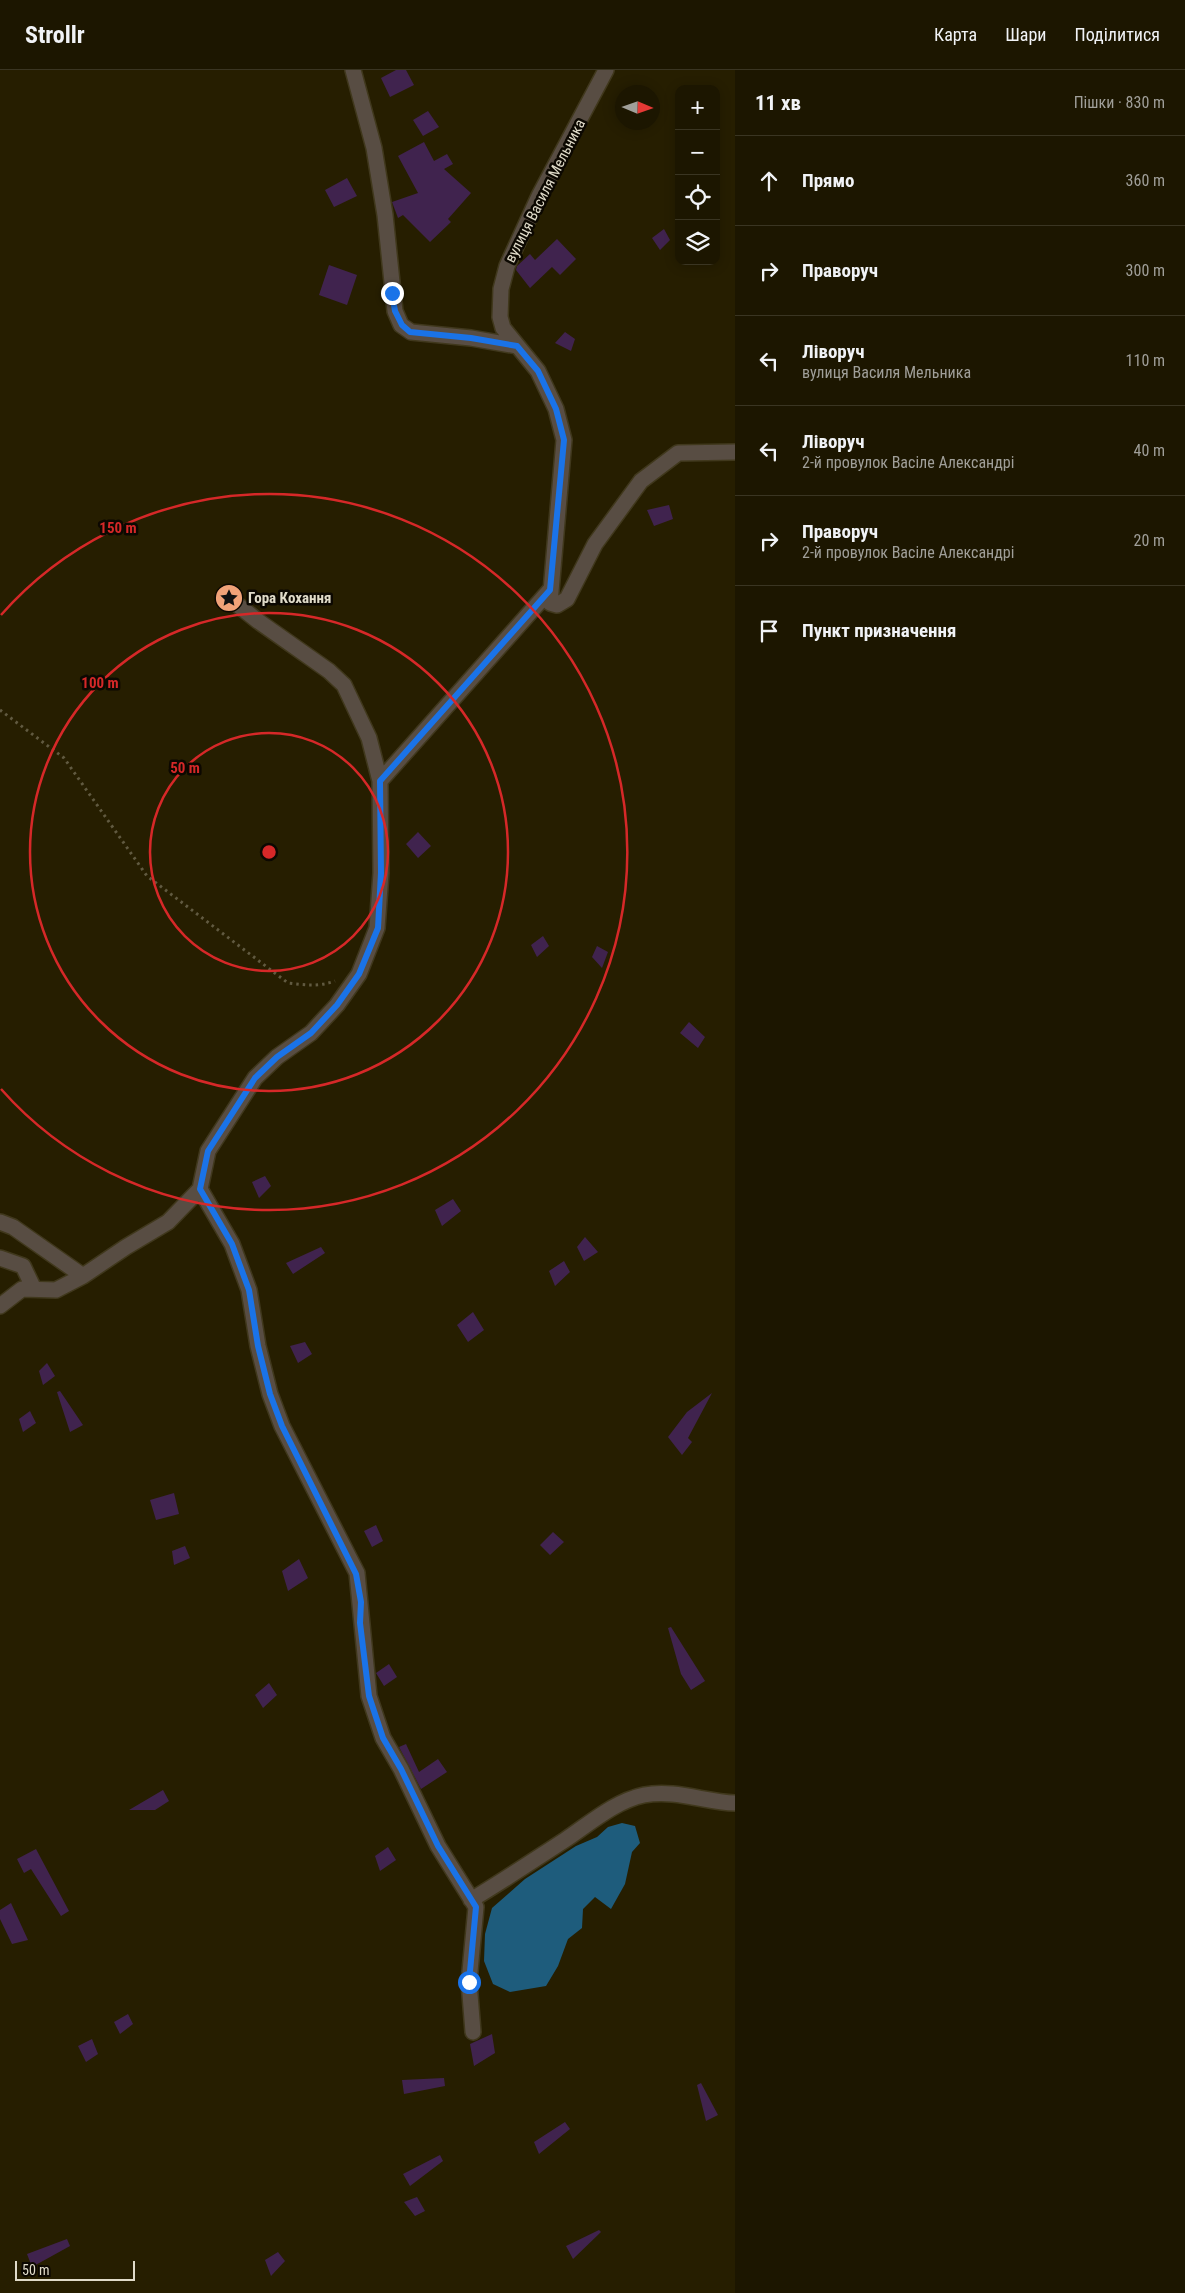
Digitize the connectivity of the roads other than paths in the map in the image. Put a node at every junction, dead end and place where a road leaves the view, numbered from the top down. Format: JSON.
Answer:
{"nodes":[{"id":1,"x":353,"y":70,"type":"edge"},
{"id":2,"x":606,"y":70,"type":"edge"},
{"id":3,"x":517,"y":346,"type":"junction"},
{"id":4,"x":735,"y":452,"type":"edge"},
{"id":5,"x":549,"y":594,"type":"junction"},
{"id":6,"x":229,"y":598,"type":"dead end"},
{"id":7,"x":380,"y":781,"type":"junction"},
{"id":8,"x":200,"y":1189,"type":"junction"},
{"id":9,"x":0,"y":1222,"type":"edge"},
{"id":10,"x":0,"y":1258,"type":"edge"},
{"id":11,"x":83,"y":1276,"type":"junction"},
{"id":12,"x":34,"y":1290,"type":"junction"},
{"id":13,"x":0,"y":1306,"type":"edge"},
{"id":14,"x":735,"y":1804,"type":"edge"},
{"id":15,"x":471,"y":1900,"type":"junction"},
{"id":16,"x":473,"y":2032,"type":"dead end"}],
"edges":[{"from":1,"to":3,"type":"street"},
{"from":2,"to":3,"type":"street","name":"вулиця Василя Мельника"},
{"from":3,"to":5,"type":"street","name":"вулиця Василя Мельника"},
{"from":4,"to":5,"type":"street"},
{"from":5,"to":7,"type":"street"},
{"from":6,"to":7,"type":"street"},
{"from":7,"to":8,"type":"street"},
{"from":8,"to":11,"type":"street"},
{"from":8,"to":15,"type":"street"},
{"from":9,"to":11,"type":"street"},
{"from":10,"to":12,"type":"street"},
{"from":11,"to":12,"type":"street"},
{"from":12,"to":13,"type":"street"},
{"from":14,"to":15,"type":"street"},
{"from":15,"to":16,"type":"street"}]}
